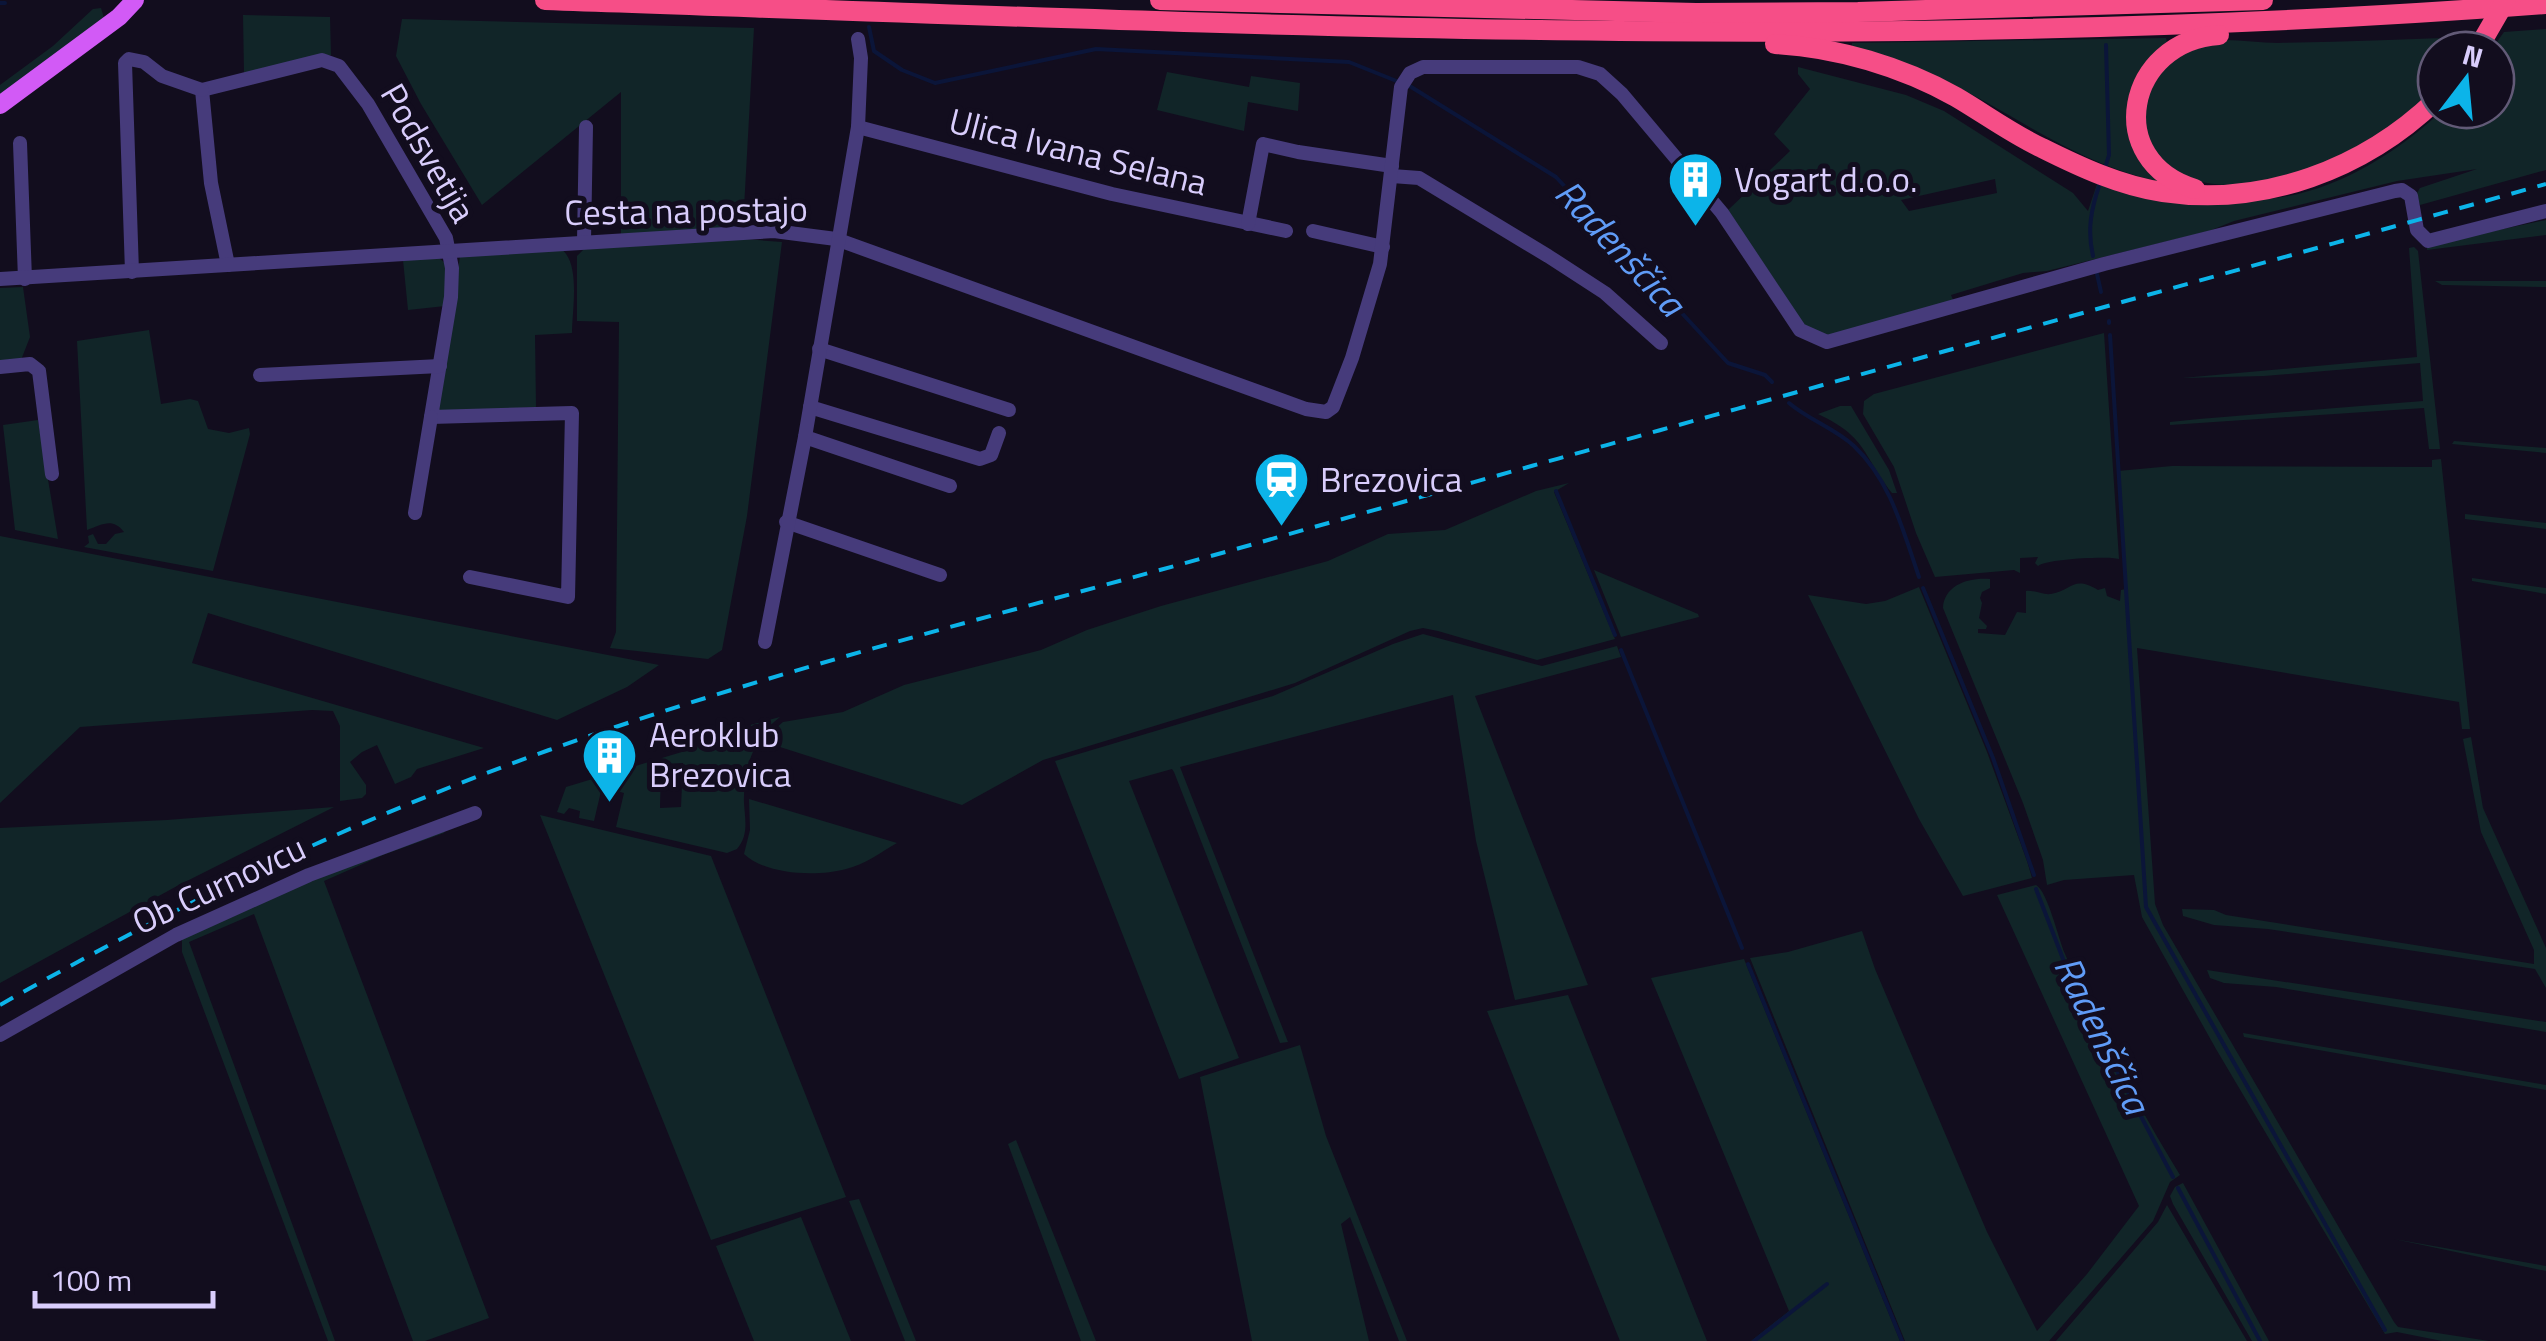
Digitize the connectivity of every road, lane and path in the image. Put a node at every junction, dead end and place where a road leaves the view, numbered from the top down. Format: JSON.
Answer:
{"nodes":[{"id":1,"x":135,"y":0,"type":"edge"},
{"id":2,"x":544,"y":0,"type":"edge"},
{"id":3,"x":1160,"y":0,"type":"edge"},
{"id":4,"x":2264,"y":0,"type":"edge"},
{"id":5,"x":2506,"y":0,"type":"edge"},
{"id":6,"x":2546,"y":4,"type":"edge"},
{"id":7,"x":2279,"y":21,"type":"junction"},
{"id":8,"x":2489,"y":30,"type":"edge"},
{"id":9,"x":1700,"y":34,"type":"junction"},
{"id":10,"x":858,"y":39,"type":"dead end"},
{"id":11,"x":202,"y":90,"type":"junction"},
{"id":12,"x":0,"y":105,"type":"edge"},
{"id":13,"x":2416,"y":116,"type":"edge"},
{"id":14,"x":586,"y":127,"type":"dead end"},
{"id":15,"x":858,"y":128,"type":"junction"},
{"id":16,"x":20,"y":143,"type":"dead end"},
{"id":17,"x":1392,"y":171,"type":"junction"},
{"id":18,"x":2222,"y":194,"type":"junction"},
{"id":19,"x":2546,"y":211,"type":"edge"},
{"id":20,"x":1248,"y":224,"type":"junction"},
{"id":21,"x":1286,"y":231,"type":"dead end"},
{"id":22,"x":1313,"y":231,"type":"dead end"},
{"id":23,"x":836,"y":239,"type":"junction"},
{"id":24,"x":584,"y":241,"type":"junction"},
{"id":25,"x":1383,"y":247,"type":"junction"},
{"id":26,"x":450,"y":250,"type":"junction"},
{"id":27,"x":228,"y":265,"type":"junction"},
{"id":28,"x":132,"y":272,"type":"junction"},
{"id":29,"x":0,"y":279,"type":"edge"},
{"id":30,"x":25,"y":279,"type":"junction"},
{"id":31,"x":1661,"y":343,"type":"dead end"},
{"id":32,"x":819,"y":349,"type":"junction"},
{"id":33,"x":440,"y":366,"type":"junction"},
{"id":34,"x":0,"y":367,"type":"edge"},
{"id":35,"x":260,"y":375,"type":"dead end"},
{"id":36,"x":810,"y":407,"type":"junction"},
{"id":37,"x":1008,"y":410,"type":"dead end"},
{"id":38,"x":432,"y":417,"type":"junction"},
{"id":39,"x":999,"y":434,"type":"dead end"},
{"id":40,"x":804,"y":437,"type":"junction"},
{"id":41,"x":52,"y":474,"type":"dead end"},
{"id":42,"x":950,"y":486,"type":"dead end"},
{"id":43,"x":415,"y":513,"type":"dead end"},
{"id":44,"x":786,"y":522,"type":"junction"},
{"id":45,"x":940,"y":574,"type":"dead end"},
{"id":46,"x":470,"y":577,"type":"dead end"},
{"id":47,"x":764,"y":642,"type":"dead end"},
{"id":48,"x":475,"y":813,"type":"dead end"},
{"id":49,"x":0,"y":1034,"type":"edge"}],
"edges":[{"from":1,"to":12,"type":"main road"},
{"from":2,"to":9,"type":"highway"},
{"from":3,"to":4,"type":"highway"},
{"from":5,"to":8,"type":"highway","bridge":true},
{"from":6,"to":7,"type":"highway"},
{"from":7,"to":9,"type":"highway"},
{"from":7,"to":18,"type":"highway"},
{"from":9,"to":18,"type":"highway"},
{"from":10,"to":15,"type":"street"},
{"from":11,"to":26,"type":"street","name":"Podsvetija"},
{"from":11,"to":27,"type":"street"},
{"from":11,"to":28,"type":"street"},
{"from":13,"to":18,"type":"highway"},
{"from":14,"to":24,"type":"street"},
{"from":15,"to":20,"type":"street","name":"Ulica Ivana Selana"},
{"from":15,"to":23,"type":"street"},
{"from":16,"to":30,"type":"street"},
{"from":17,"to":19,"type":"street"},
{"from":17,"to":20,"type":"street"},
{"from":17,"to":25,"type":"street"},
{"from":17,"to":31,"type":"street"},
{"from":20,"to":21,"type":"street","name":"Ulica Ivana Selana"},
{"from":22,"to":25,"type":"street"},
{"from":23,"to":24,"type":"street","name":"Cesta na postajo"},
{"from":23,"to":25,"type":"street","name":"Cesta na postajo"},
{"from":23,"to":32,"type":"street"},
{"from":24,"to":26,"type":"street","name":"Cesta na postajo"},
{"from":26,"to":27,"type":"street","name":"Cesta na postajo"},
{"from":26,"to":33,"type":"street","name":"Podsvetija"},
{"from":27,"to":28,"type":"street","name":"Cesta na postajo"},
{"from":28,"to":30,"type":"street","name":"Cesta na postajo"},
{"from":29,"to":30,"type":"street","name":"Cesta na postajo"},
{"from":32,"to":36,"type":"street"},
{"from":32,"to":37,"type":"street"},
{"from":33,"to":35,"type":"street"},
{"from":33,"to":38,"type":"street","name":"Podsvetija"},
{"from":34,"to":41,"type":"street"},
{"from":36,"to":39,"type":"street"},
{"from":36,"to":40,"type":"street"},
{"from":38,"to":43,"type":"street","name":"Podsvetija"},
{"from":38,"to":46,"type":"street"},
{"from":40,"to":42,"type":"street"},
{"from":40,"to":44,"type":"street"},
{"from":44,"to":45,"type":"street"},
{"from":44,"to":47,"type":"street"},
{"from":48,"to":49,"type":"street","name":"Ob Curnovcu"}]}
